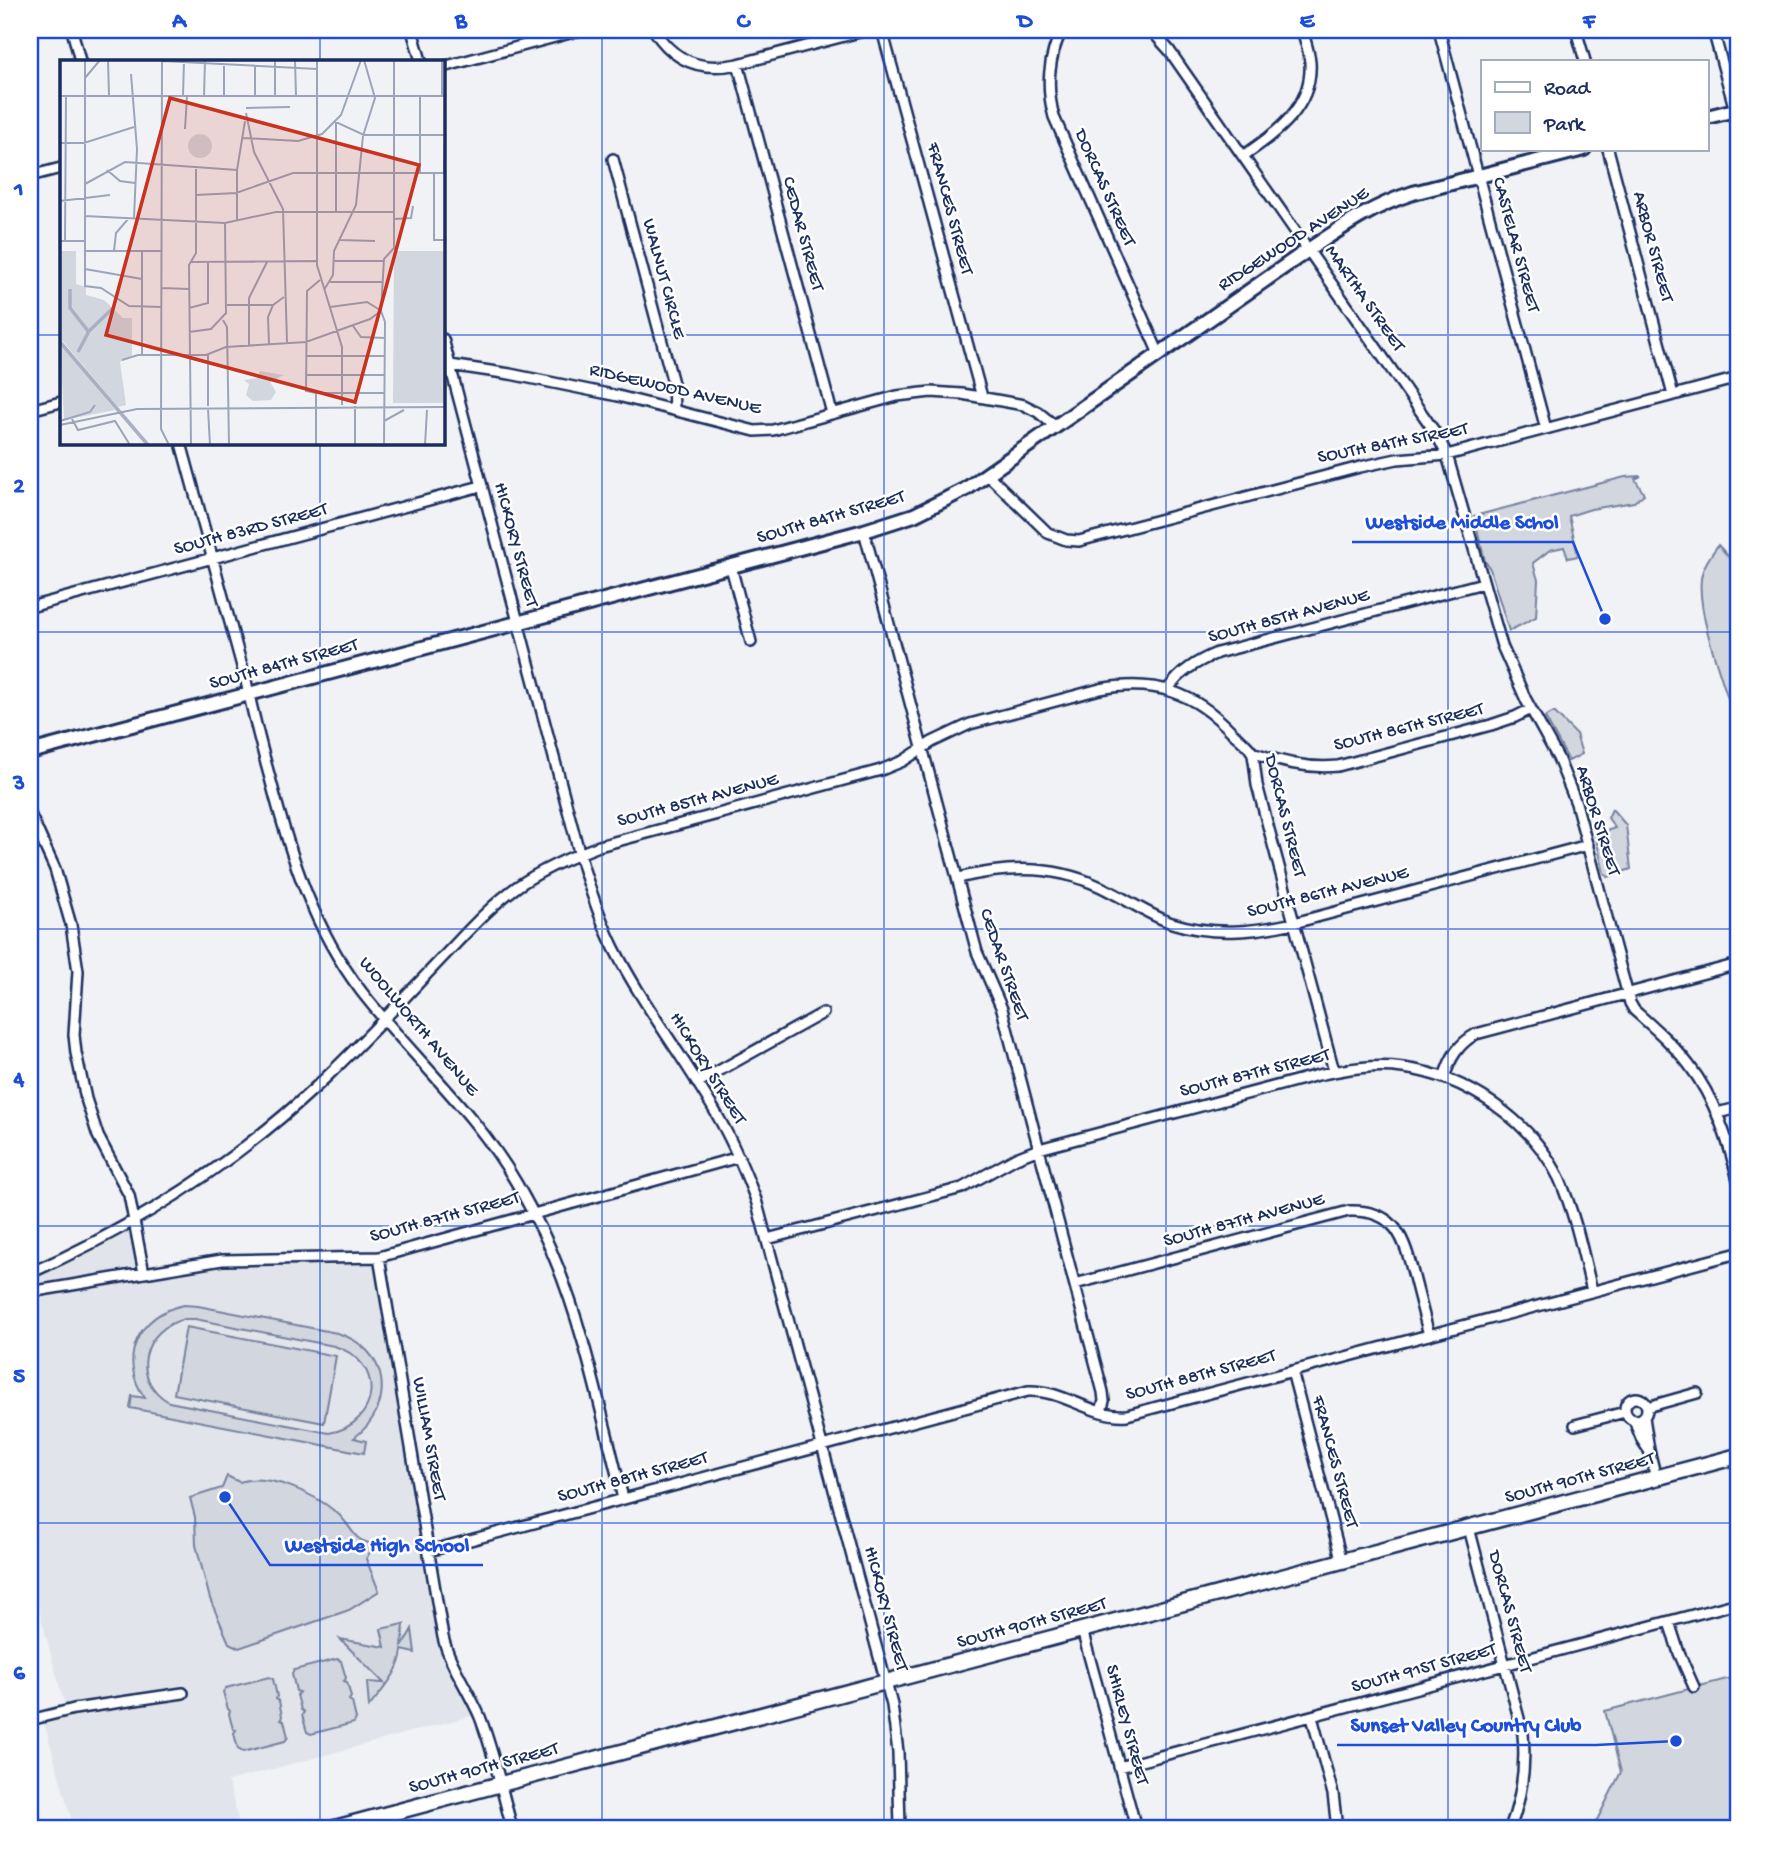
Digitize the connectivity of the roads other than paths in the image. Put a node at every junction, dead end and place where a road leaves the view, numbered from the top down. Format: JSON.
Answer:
{"nodes":[{"id":1,"x":72,"y":30,"type":"edge"},
{"id":2,"x":412,"y":30,"type":"edge"},
{"id":3,"x":581,"y":30,"type":"edge"},
{"id":4,"x":654,"y":30,"type":"edge"},
{"id":5,"x":867,"y":30,"type":"edge"},
{"id":6,"x":882,"y":30,"type":"edge"},
{"id":7,"x":1062,"y":30,"type":"edge"},
{"id":8,"x":1151,"y":30,"type":"edge"},
{"id":9,"x":1302,"y":30,"type":"edge"},
{"id":10,"x":1439,"y":30,"type":"edge"},
{"id":11,"x":1576,"y":30,"type":"edge"},
{"id":12,"x":1713,"y":30,"type":"edge"},
{"id":13,"x":566,"y":32,"type":"edge"},
{"id":14,"x":80,"y":60,"type":"edge"},
{"id":15,"x":421,"y":60,"type":"edge"},
{"id":16,"x":1585,"y":60,"type":"edge"},
{"id":17,"x":738,"y":64,"type":"junction"},
{"id":18,"x":444,"y":67,"type":"edge"},
{"id":19,"x":1737,"y":113,"type":"edge"},
{"id":20,"x":1708,"y":117,"type":"edge"},
{"id":21,"x":1580,"y":150,"type":"edge"},
{"id":22,"x":1608,"y":150,"type":"edge"},
{"id":23,"x":1243,"y":156,"type":"junction"},
{"id":24,"x":613,"y":159,"type":"dead end"},
{"id":25,"x":60,"y":168,"type":"edge"},
{"id":26,"x":30,"y":176,"type":"edge"},
{"id":27,"x":1478,"y":177,"type":"junction"},
{"id":28,"x":1308,"y":250,"type":"junction"},
{"id":29,"x":1159,"y":354,"type":"junction"},
{"id":30,"x":446,"y":364,"type":"edge"},
{"id":31,"x":1738,"y":378,"type":"edge"},
{"id":32,"x":1673,"y":395,"type":"junction"},
{"id":33,"x":982,"y":397,"type":"junction"},
{"id":34,"x":60,"y":402,"type":"edge"},
{"id":35,"x":674,"y":409,"type":"junction"},
{"id":36,"x":30,"y":410,"type":"edge"},
{"id":37,"x":832,"y":413,"type":"junction"},
{"id":38,"x":1055,"y":426,"type":"junction"},
{"id":39,"x":1546,"y":429,"type":"junction"},
{"id":40,"x":181,"y":444,"type":"edge"},
{"id":41,"x":1447,"y":455,"type":"junction"},
{"id":42,"x":987,"y":474,"type":"junction"},
{"id":43,"x":481,"y":486,"type":"junction"},
{"id":44,"x":864,"y":531,"type":"junction"},
{"id":45,"x":212,"y":558,"type":"junction"},
{"id":46,"x":731,"y":567,"type":"junction"},
{"id":47,"x":1483,"y":583,"type":"junction"},
{"id":48,"x":30,"y":607,"type":"edge"},
{"id":49,"x":518,"y":623,"type":"junction"},
{"id":50,"x":751,"y":642,"type":"dead end"},
{"id":51,"x":1168,"y":689,"type":"junction"},
{"id":52,"x":249,"y":694,"type":"junction"},
{"id":53,"x":1531,"y":709,"type":"junction"},
{"id":54,"x":922,"y":749,"type":"junction"},
{"id":55,"x":30,"y":752,"type":"edge"},
{"id":56,"x":1252,"y":752,"type":"junction"},
{"id":57,"x":30,"y":814,"type":"edge"},
{"id":58,"x":1588,"y":845,"type":"junction"},
{"id":59,"x":580,"y":853,"type":"junction"},
{"id":60,"x":958,"y":878,"type":"junction"},
{"id":61,"x":1294,"y":923,"type":"junction"},
{"id":62,"x":1738,"y":964,"type":"edge"},
{"id":63,"x":1626,"y":994,"type":"junction"},
{"id":64,"x":823,"y":1013,"type":"dead end"},
{"id":65,"x":384,"y":1018,"type":"junction"},
{"id":66,"x":1334,"y":1071,"type":"junction"},
{"id":67,"x":1444,"y":1078,"type":"junction"},
{"id":68,"x":697,"y":1083,"type":"junction"},
{"id":69,"x":1738,"y":1108,"type":"edge"},
{"id":70,"x":1717,"y":1113,"type":"junction"},
{"id":71,"x":1039,"y":1149,"type":"junction"},
{"id":72,"x":739,"y":1157,"type":"junction"},
{"id":73,"x":1738,"y":1180,"type":"edge"},
{"id":74,"x":533,"y":1213,"type":"junction"},
{"id":75,"x":134,"y":1221,"type":"junction"},
{"id":76,"x":767,"y":1239,"type":"junction"},
{"id":77,"x":1738,"y":1253,"type":"edge"},
{"id":78,"x":379,"y":1256,"type":"junction"},
{"id":79,"x":30,"y":1273,"type":"edge"},
{"id":80,"x":144,"y":1273,"type":"junction"},
{"id":81,"x":1075,"y":1284,"type":"junction"},
{"id":82,"x":1592,"y":1291,"type":"junction"},
{"id":83,"x":30,"y":1292,"type":"edge"},
{"id":84,"x":1429,"y":1335,"type":"junction"},
{"id":85,"x":1292,"y":1371,"type":"junction"},
{"id":86,"x":1697,"y":1393,"type":"dead end"},
{"id":87,"x":1647,"y":1407,"type":"junction"},
{"id":88,"x":1101,"y":1411,"type":"junction"},
{"id":89,"x":1625,"y":1412,"type":"junction"},
{"id":90,"x":1644,"y":1417,"type":"junction"},
{"id":91,"x":1634,"y":1420,"type":"junction"},
{"id":92,"x":1575,"y":1425,"type":"dead end"},
{"id":93,"x":823,"y":1446,"type":"junction"},
{"id":94,"x":1649,"y":1450,"type":"junction"},
{"id":95,"x":1738,"y":1457,"type":"edge"},
{"id":96,"x":1656,"y":1478,"type":"junction"},
{"id":97,"x":623,"y":1499,"type":"junction"},
{"id":98,"x":1469,"y":1528,"type":"junction"},
{"id":99,"x":429,"y":1551,"type":"junction"},
{"id":100,"x":1342,"y":1562,"type":"junction"},
{"id":101,"x":1738,"y":1603,"type":"edge"},
{"id":102,"x":1669,"y":1622,"type":"junction"},
{"id":103,"x":1082,"y":1630,"type":"junction"},
{"id":104,"x":1505,"y":1665,"type":"junction"},
{"id":105,"x":887,"y":1683,"type":"junction"},
{"id":106,"x":1694,"y":1687,"type":"dead end"},
{"id":107,"x":183,"y":1693,"type":"dead end"},
{"id":108,"x":1312,"y":1717,"type":"junction"},
{"id":109,"x":30,"y":1720,"type":"edge"},
{"id":110,"x":1119,"y":1767,"type":"junction"},
{"id":111,"x":500,"y":1785,"type":"junction"},
{"id":112,"x":335,"y":1828,"type":"edge"},
{"id":113,"x":512,"y":1828,"type":"edge"},
{"id":114,"x":900,"y":1828,"type":"edge"},
{"id":115,"x":1136,"y":1828,"type":"edge"},
{"id":116,"x":1338,"y":1828,"type":"edge"},
{"id":117,"x":1510,"y":1828,"type":"edge"}],
"edges":[{"from":1,"to":14,"type":"street"},
{"from":2,"to":15,"type":"street"},
{"from":3,"to":13,"type":"street"},
{"from":4,"to":17,"type":"street"},
{"from":5,"to":17,"type":"street"},
{"from":6,"to":33,"type":"street","name":"FRANCES STREET"},
{"from":7,"to":29,"type":"street","name":"DORCAS STREET"},
{"from":8,"to":23,"type":"street","name":"MARTHA STREET"},
{"from":9,"to":23,"type":"street"},
{"from":10,"to":27,"type":"street","name":"CASTELAR STREET"},
{"from":11,"to":16,"type":"street"},
{"from":12,"to":19,"type":"street"},
{"from":13,"to":18,"type":"street"},
{"from":17,"to":37,"type":"street","name":"CEDAR STREET"},
{"from":19,"to":20,"type":"main road"},
{"from":21,"to":27,"type":"main road","name":"RIDGEWOOD AVENUE"},
{"from":22,"to":32,"type":"street","name":"ARBOR STREET"},
{"from":23,"to":28,"type":"street","name":"MARTHA STREET"},
{"from":24,"to":35,"type":"street","name":"WALNUT CIRCLE"},
{"from":25,"to":26,"type":"street"},
{"from":27,"to":28,"type":"main road","name":"RIDGEWOOD AVENUE"},
{"from":27,"to":39,"type":"street","name":"CASTELAR STREET"},
{"from":28,"to":29,"type":"main road","name":"RIDGEWOOD AVENUE"},
{"from":28,"to":41,"type":"street","name":"MARTHA STREET"},
{"from":29,"to":38,"type":"main road","name":"RIDGEWOOD AVENUE"},
{"from":30,"to":35,"type":"street","name":"RIDGEWOOD AVENUE"},
{"from":30,"to":43,"type":"street","name":"HICKORY STREET"},
{"from":31,"to":32,"type":"street","name":"SOUTH 84TH STREET"},
{"from":32,"to":39,"type":"street","name":"SOUTH 84TH STREET"},
{"from":33,"to":37,"type":"street","name":"RIDGEWOOD AVENUE"},
{"from":33,"to":38,"type":"street","name":"RIDGEWOOD AVENUE"},
{"from":34,"to":36,"type":"street"},
{"from":35,"to":37,"type":"street","name":"RIDGEWOOD AVENUE"},
{"from":38,"to":42,"type":"main road","name":"RIDGEWOOD AVENUE"},
{"from":39,"to":41,"type":"street","name":"SOUTH 84TH STREET"},
{"from":40,"to":45,"type":"street","name":"WOOLWORTH AVENUE"},
{"from":41,"to":42,"type":"street","name":"SOUTH 84TH STREET"},
{"from":41,"to":47,"type":"street","name":"ARBOR STREET"},
{"from":42,"to":44,"type":"main road","name":"SOUTH 84TH STREET"},
{"from":43,"to":45,"type":"street","name":"SOUTH 83RD STREET"},
{"from":43,"to":49,"type":"street","name":"HICKORY STREET"},
{"from":44,"to":46,"type":"main road","name":"SOUTH 84TH STREET"},
{"from":44,"to":54,"type":"street","name":"CEDAR STREET"},
{"from":45,"to":48,"type":"street","name":"SOUTH 83RD STREET"},
{"from":45,"to":52,"type":"street","name":"WOOLWORTH AVENUE"},
{"from":46,"to":49,"type":"main road","name":"SOUTH 84TH STREET"},
{"from":46,"to":50,"type":"street"},
{"from":47,"to":51,"type":"street","name":"SOUTH 85TH AVENUE"},
{"from":47,"to":53,"type":"street","name":"ARBOR STREET"},
{"from":49,"to":52,"type":"main road","name":"SOUTH 84TH STREET"},
{"from":49,"to":59,"type":"street","name":"HICKORY STREET"},
{"from":51,"to":54,"type":"street","name":"SOUTH 85TH AVENUE"},
{"from":51,"to":56,"type":"street","name":"DORCAS STREET"},
{"from":52,"to":55,"type":"main road","name":"SOUTH 84TH STREET"},
{"from":52,"to":65,"type":"street","name":"WOOLWORTH AVENUE"},
{"from":53,"to":56,"type":"street","name":"SOUTH 86TH STREET"},
{"from":53,"to":58,"type":"street","name":"ARBOR STREET"},
{"from":54,"to":59,"type":"street","name":"SOUTH 85TH AVENUE"},
{"from":54,"to":60,"type":"street","name":"CEDAR STREET"},
{"from":56,"to":61,"type":"street","name":"DORCAS STREET"},
{"from":57,"to":75,"type":"street"},
{"from":58,"to":61,"type":"street","name":"SOUTH 86TH AVENUE"},
{"from":58,"to":63,"type":"street","name":"ARBOR STREET"},
{"from":59,"to":65,"type":"street","name":"SOUTH 85TH AVENUE"},
{"from":59,"to":68,"type":"street","name":"HICKORY STREET"},
{"from":60,"to":61,"type":"street","name":"SOUTH 86TH AVENUE"},
{"from":60,"to":71,"type":"street","name":"CEDAR STREET"},
{"from":61,"to":66,"type":"street","name":"DORCAS STREET"},
{"from":62,"to":63,"type":"street"},
{"from":63,"to":67,"type":"street"},
{"from":63,"to":70,"type":"street","name":"ARBOR STREET"},
{"from":64,"to":68,"type":"street"},
{"from":65,"to":74,"type":"street","name":"WOOLWORTH AVENUE"},
{"from":65,"to":75,"type":"street","name":"SOUTH 85TH AVENUE"},
{"from":66,"to":67,"type":"street","name":"SOUTH 87TH STREET"},
{"from":66,"to":71,"type":"street","name":"SOUTH 87TH STREET"},
{"from":67,"to":82,"type":"street","name":"SOUTH 87TH STREET"},
{"from":68,"to":72,"type":"street","name":"HICKORY STREET"},
{"from":69,"to":70,"type":"street"},
{"from":70,"to":73,"type":"street","name":"ARBOR STREET"},
{"from":71,"to":76,"type":"street","name":"SOUTH 87TH STREET"},
{"from":71,"to":81,"type":"street","name":"CEDAR STREET"},
{"from":72,"to":74,"type":"street","name":"SOUTH 87TH STREET"},
{"from":72,"to":76,"type":"street","name":"HICKORY STREET"},
{"from":74,"to":78,"type":"street","name":"SOUTH 87TH STREET"},
{"from":74,"to":97,"type":"street","name":"WOOLWORTH AVENUE"},
{"from":75,"to":79,"type":"street","name":"SOUTH 85TH AVENUE"},
{"from":75,"to":80,"type":"street"},
{"from":76,"to":93,"type":"street","name":"HICKORY STREET"},
{"from":77,"to":82,"type":"street","name":"SOUTH 88TH STREET"},
{"from":78,"to":80,"type":"street","name":"SOUTH 87TH STREET"},
{"from":78,"to":99,"type":"street","name":"WILLIAM STREET"},
{"from":80,"to":83,"type":"street","name":"SOUTH 87TH STREET"},
{"from":81,"to":84,"type":"street","name":"SOUTH 87TH AVENUE"},
{"from":81,"to":88,"type":"street","name":"CEDAR STREET"},
{"from":82,"to":84,"type":"street","name":"SOUTH 88TH STREET"},
{"from":84,"to":85,"type":"street","name":"SOUTH 88TH STREET"},
{"from":85,"to":88,"type":"street","name":"SOUTH 88TH STREET"},
{"from":85,"to":100,"type":"street","name":"FRANCES STREET"},
{"from":86,"to":87,"type":"street"},
{"from":87,"to":89,"type":"street"},
{"from":87,"to":90,"type":"street"},
{"from":88,"to":93,"type":"street","name":"SOUTH 88TH STREET"},
{"from":89,"to":91,"type":"street"},
{"from":89,"to":92,"type":"street"},
{"from":90,"to":91,"type":"street"},
{"from":90,"to":94,"type":"street"},
{"from":91,"to":94,"type":"street"},
{"from":93,"to":97,"type":"street","name":"SOUTH 88TH STREET"},
{"from":93,"to":105,"type":"street","name":"HICKORY STREET"},
{"from":94,"to":96,"type":"street"},
{"from":95,"to":96,"type":"main road","name":"SOUTH 90TH STREET"},
{"from":96,"to":98,"type":"main road","name":"SOUTH 90TH STREET"},
{"from":97,"to":99,"type":"street","name":"SOUTH 88TH STREET"},
{"from":98,"to":100,"type":"main road","name":"SOUTH 90TH STREET"},
{"from":98,"to":104,"type":"street","name":"DORCAS STREET"},
{"from":99,"to":111,"type":"street","name":"WILLIAM STREET"},
{"from":100,"to":103,"type":"main road","name":"SOUTH 90TH STREET"},
{"from":101,"to":102,"type":"street","name":"SOUTH 91ST STREET"},
{"from":102,"to":104,"type":"street","name":"SOUTH 91ST STREET"},
{"from":102,"to":106,"type":"street"},
{"from":103,"to":105,"type":"main road","name":"SOUTH 90TH STREET"},
{"from":103,"to":110,"type":"street","name":"SHIRLEY STREET"},
{"from":104,"to":108,"type":"street","name":"SOUTH 91ST STREET"},
{"from":104,"to":117,"type":"street","name":"DORCAS STREET"},
{"from":105,"to":111,"type":"main road","name":"SOUTH 90TH STREET"},
{"from":105,"to":114,"type":"street","name":"HICKORY STREET"},
{"from":107,"to":109,"type":"street"},
{"from":108,"to":110,"type":"street","name":"SOUTH 91ST STREET"},
{"from":108,"to":116,"type":"street"},
{"from":110,"to":115,"type":"street","name":"SHIRLEY STREET"},
{"from":111,"to":112,"type":"main road","name":"SOUTH 90TH STREET"},
{"from":111,"to":113,"type":"street"}]}
